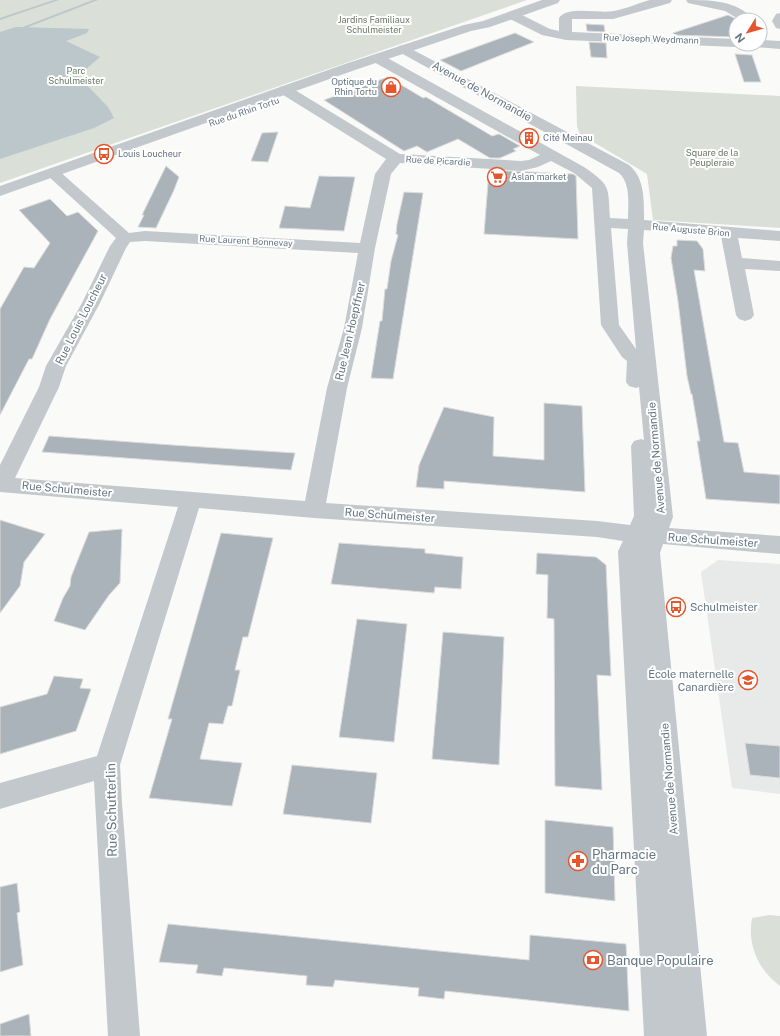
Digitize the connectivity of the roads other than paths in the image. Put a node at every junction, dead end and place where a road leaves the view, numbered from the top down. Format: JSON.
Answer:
{"nodes":[{"id":1,"x":554,"y":0,"type":"edge"},
{"id":2,"x":666,"y":0,"type":"edge"},
{"id":3,"x":692,"y":0,"type":"edge"},
{"id":4,"x":737,"y":12,"type":"edge"},
{"id":5,"x":512,"y":15,"type":"junction"},
{"id":6,"x":780,"y":17,"type":"edge"},
{"id":7,"x":780,"y":25,"type":"edge"},
{"id":8,"x":566,"y":36,"type":"junction"},
{"id":9,"x":728,"y":43,"type":"edge"},
{"id":10,"x":768,"y":44,"type":"edge"},
{"id":11,"x":780,"y":44,"type":"edge"},
{"id":12,"x":409,"y":52,"type":"junction"},
{"id":13,"x":382,"y":61,"type":"junction"},
{"id":14,"x":289,"y":93,"type":"junction"},
{"id":15,"x":551,"y":156,"type":"junction"},
{"id":16,"x":396,"y":158,"type":"junction"},
{"id":17,"x":56,"y":175,"type":"junction"},
{"id":18,"x":0,"y":191,"type":"edge"},
{"id":19,"x":0,"y":199,"type":"edge"},
{"id":20,"x":603,"y":222,"type":"junction"},
{"id":21,"x":636,"y":225,"type":"junction"},
{"id":22,"x":729,"y":233,"type":"junction"},
{"id":23,"x":780,"y":236,"type":"edge"},
{"id":24,"x":125,"y":238,"type":"junction"},
{"id":25,"x":367,"y":248,"type":"junction"},
{"id":26,"x":734,"y":264,"type":"junction"},
{"id":27,"x":780,"y":266,"type":"edge"},
{"id":28,"x":745,"y":315,"type":"dead end"},
{"id":29,"x":0,"y":484,"type":"edge"},
{"id":30,"x":191,"y":499,"type":"junction"},
{"id":31,"x":314,"y":510,"type":"junction"},
{"id":32,"x":646,"y":535,"type":"junction"},
{"id":33,"x":780,"y":545,"type":"edge"},
{"id":34,"x":108,"y":765,"type":"junction"},
{"id":35,"x":0,"y":796,"type":"edge"},
{"id":36,"x":124,"y":1036,"type":"edge"},
{"id":37,"x":660,"y":1036,"type":"edge"},
{"id":38,"x":690,"y":1036,"type":"edge"}],
"edges":[{"from":1,"to":5,"type":"street","name":"Rue du Rhin Tortu"},
{"from":2,"to":8,"type":"street","name":"Rue Joseph Weydmann"},
{"from":3,"to":4,"type":"street"},
{"from":5,"to":8,"type":"street","name":"Rue Joseph Weydmann"},
{"from":5,"to":12,"type":"street","name":"Rue du Rhin Tortu"},
{"from":6,"to":7,"type":"street"},
{"from":8,"to":9,"type":"street","name":"Rue Joseph Weydmann"},
{"from":10,"to":11,"type":"street"},
{"from":12,"to":13,"type":"street","name":"Rue du Rhin Tortu"},
{"from":12,"to":21,"type":"street","name":"Avenue de Normandie"},
{"from":13,"to":14,"type":"street","name":"Rue du Rhin Tortu"},
{"from":13,"to":15,"type":"street","name":"Avenue de Normandie"},
{"from":14,"to":16,"type":"street","name":"Rue de Picardie"},
{"from":14,"to":17,"type":"street","name":"Rue du Rhin Tortu"},
{"from":15,"to":16,"type":"street","name":"Rue de Picardie"},
{"from":15,"to":20,"type":"street","name":"Avenue de Normandie"},
{"from":16,"to":25,"type":"street","name":"Rue Jean Hoepffner"},
{"from":17,"to":18,"type":"street","name":"Rue du Rhin Tortu"},
{"from":17,"to":19,"type":"street","name":"Rue du Rhin Tortu"},
{"from":17,"to":24,"type":"street"},
{"from":20,"to":21,"type":"street","name":"Rue Auguste Brion"},
{"from":20,"to":32,"type":"street","name":"Avenue de Normandie"},
{"from":21,"to":22,"type":"street","name":"Rue Auguste Brion"},
{"from":21,"to":32,"type":"street","name":"Avenue de Normandie"},
{"from":22,"to":23,"type":"street","name":"Rue Auguste Brion"},
{"from":22,"to":26,"type":"street"},
{"from":24,"to":25,"type":"street","name":"Rue Laurent Bonnevay"},
{"from":24,"to":29,"type":"street","name":"Rue Louis Loucheur"},
{"from":25,"to":31,"type":"street","name":"Rue Jean Hoepffner"},
{"from":26,"to":27,"type":"street"},
{"from":26,"to":28,"type":"street"},
{"from":29,"to":30,"type":"street","name":"Rue Schulmeister"},
{"from":30,"to":31,"type":"street","name":"Rue Schulmeister"},
{"from":30,"to":34,"type":"street","name":"Rue Schutterlin"},
{"from":31,"to":32,"type":"street","name":"Rue Schulmeister"},
{"from":32,"to":33,"type":"street","name":"Rue Schulmeister"},
{"from":32,"to":37,"type":"street","name":"Avenue de Normandie"},
{"from":32,"to":38,"type":"street","name":"Avenue de Normandie"},
{"from":34,"to":35,"type":"street"},
{"from":34,"to":36,"type":"street","name":"Rue Schutterlin"}]}
